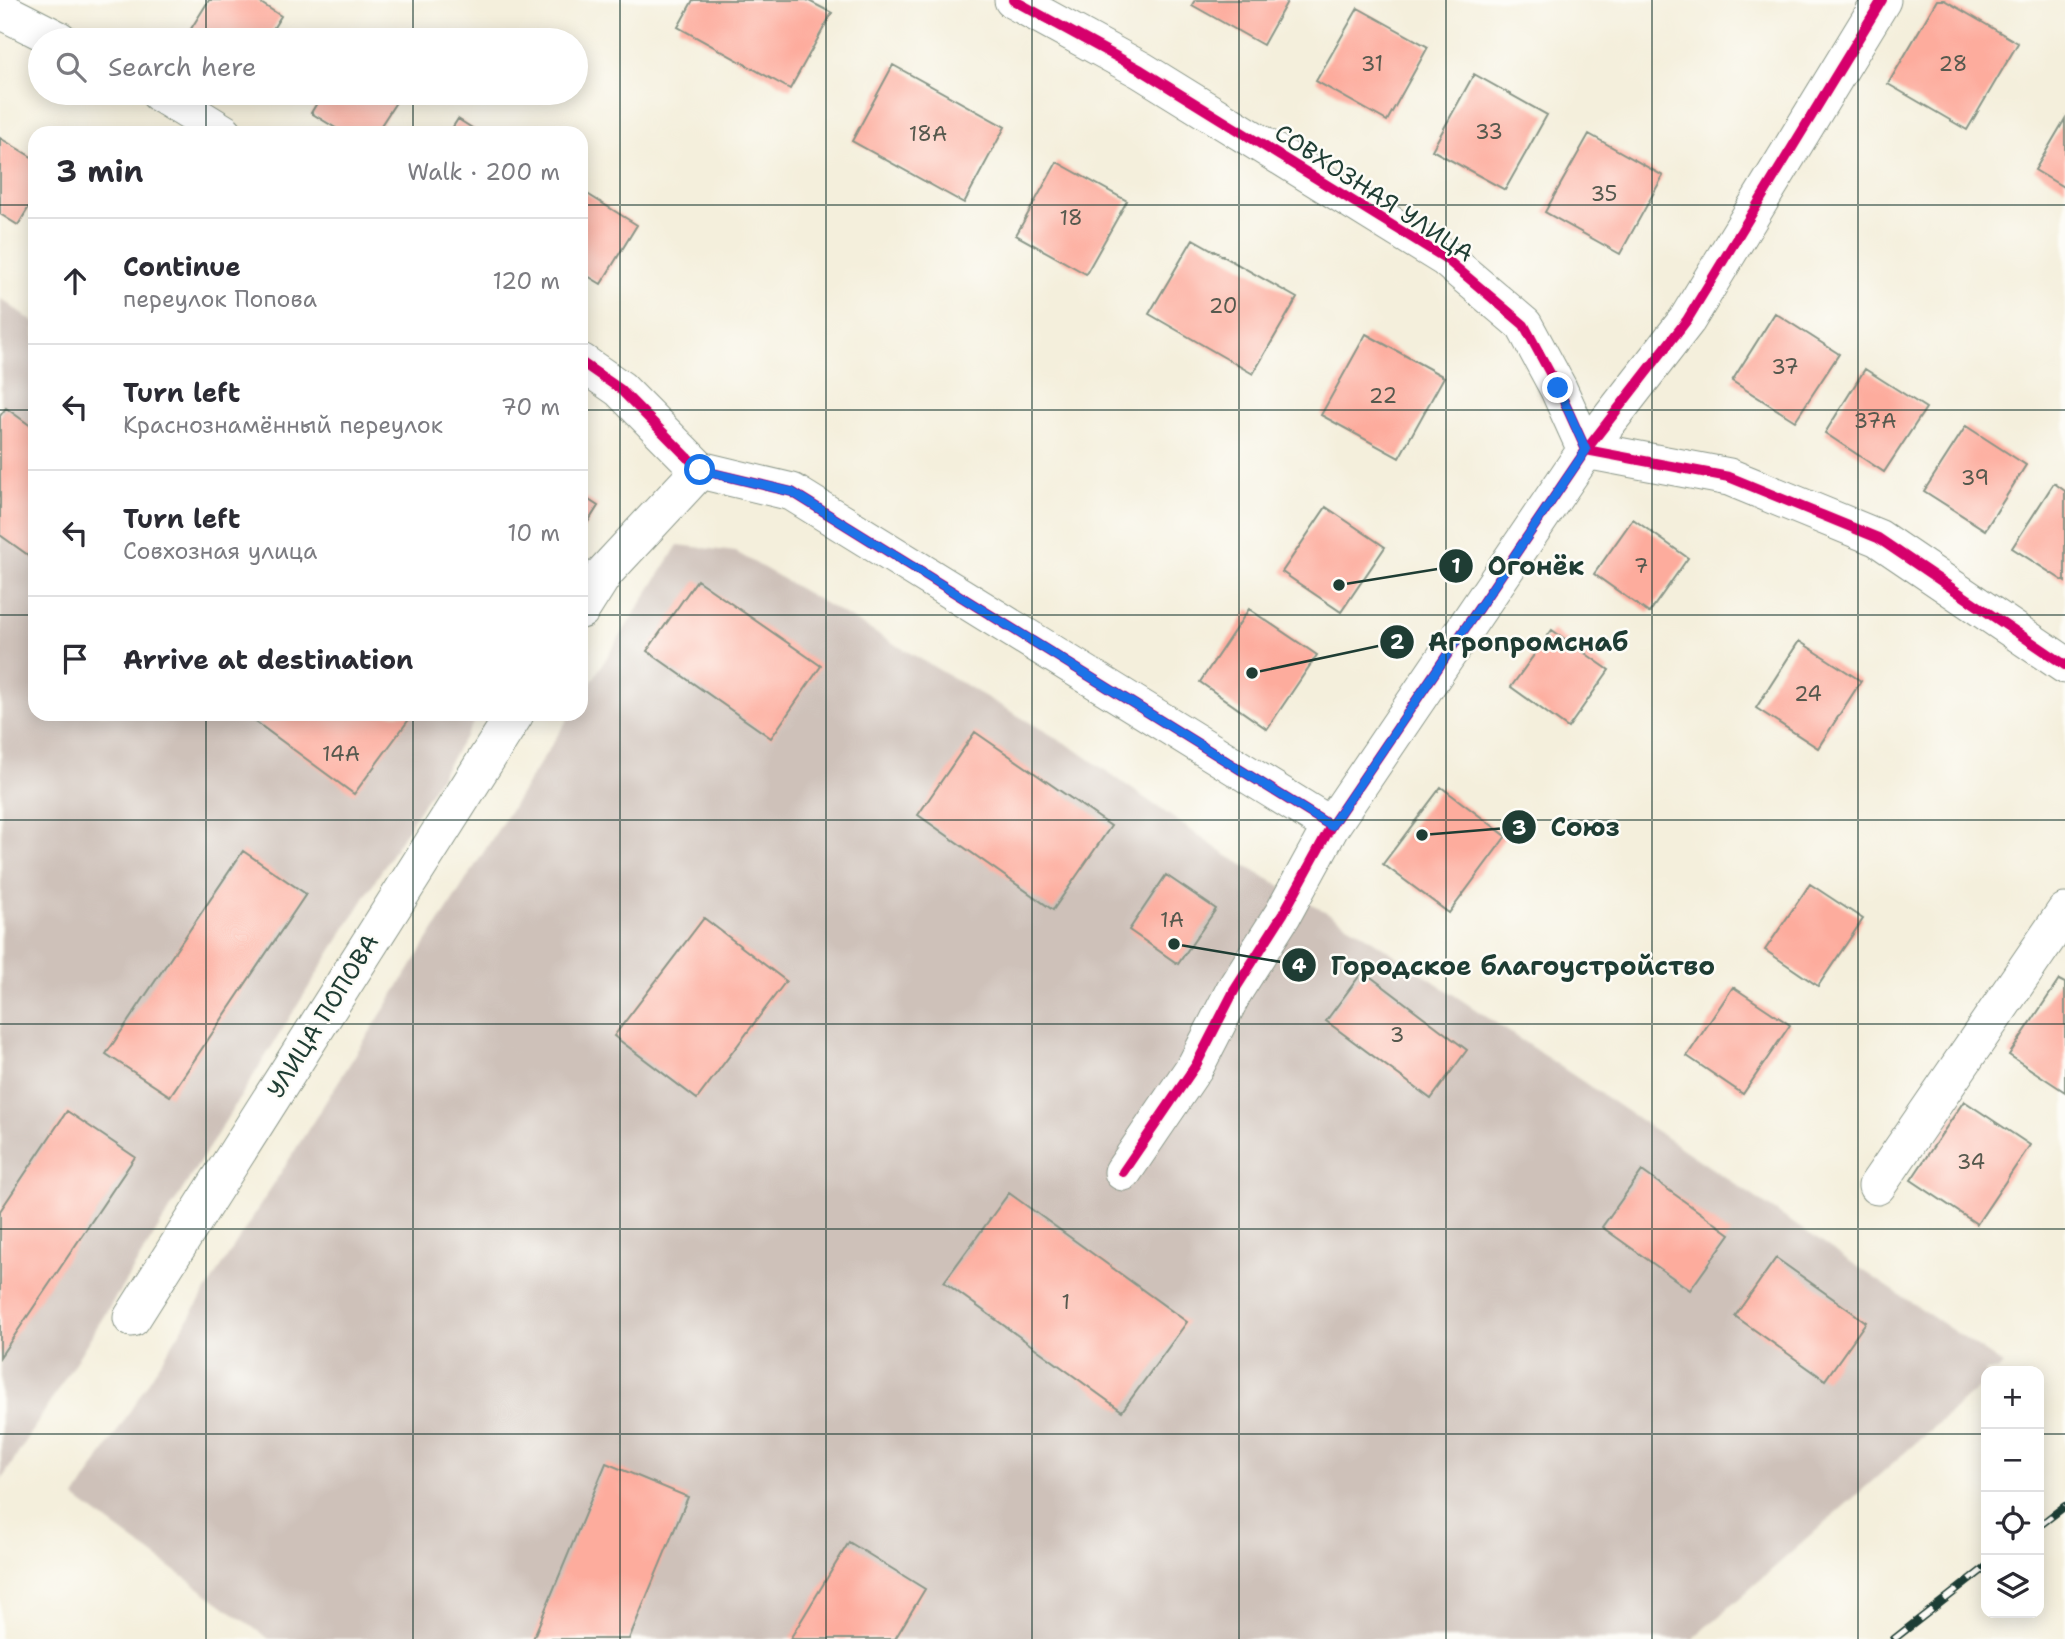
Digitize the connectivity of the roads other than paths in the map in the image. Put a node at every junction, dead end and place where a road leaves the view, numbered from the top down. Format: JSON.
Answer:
{"nodes":[{"id":1,"x":1013,"y":0,"type":"edge"},
{"id":2,"x":1882,"y":0,"type":"edge"},
{"id":3,"x":0,"y":10,"type":"edge"},
{"id":4,"x":35,"y":28,"type":"edge"},
{"id":5,"x":178,"y":105,"type":"edge"},
{"id":6,"x":213,"y":126,"type":"edge"},
{"id":7,"x":588,"y":367,"type":"edge"},
{"id":8,"x":1586,"y":450,"type":"junction"},
{"id":9,"x":700,"y":470,"type":"junction"},
{"id":10,"x":588,"y":599,"type":"edge"},
{"id":11,"x":2065,"y":665,"type":"edge"},
{"id":12,"x":511,"y":721,"type":"edge"},
{"id":13,"x":1331,"y":826,"type":"junction"},
{"id":14,"x":2065,"y":912,"type":"edge"},
{"id":15,"x":1123,"y":1172,"type":"dead end"},
{"id":16,"x":1877,"y":1186,"type":"dead end"},
{"id":17,"x":132,"y":1318,"type":"dead end"}],
"edges":[{"from":1,"to":8,"type":"street","name":"СОВХОЗНАЯ УЛИЦА"},
{"from":2,"to":8,"type":"street"},
{"from":3,"to":4,"type":"street"},
{"from":5,"to":6,"type":"street"},
{"from":7,"to":9,"type":"street"},
{"from":8,"to":11,"type":"street"},
{"from":8,"to":13,"type":"street"},
{"from":9,"to":10,"type":"street"},
{"from":9,"to":13,"type":"street"},
{"from":12,"to":17,"type":"street","name":"УЛИЦА ПОПОВА"},
{"from":13,"to":15,"type":"street"},
{"from":14,"to":16,"type":"street"}]}
